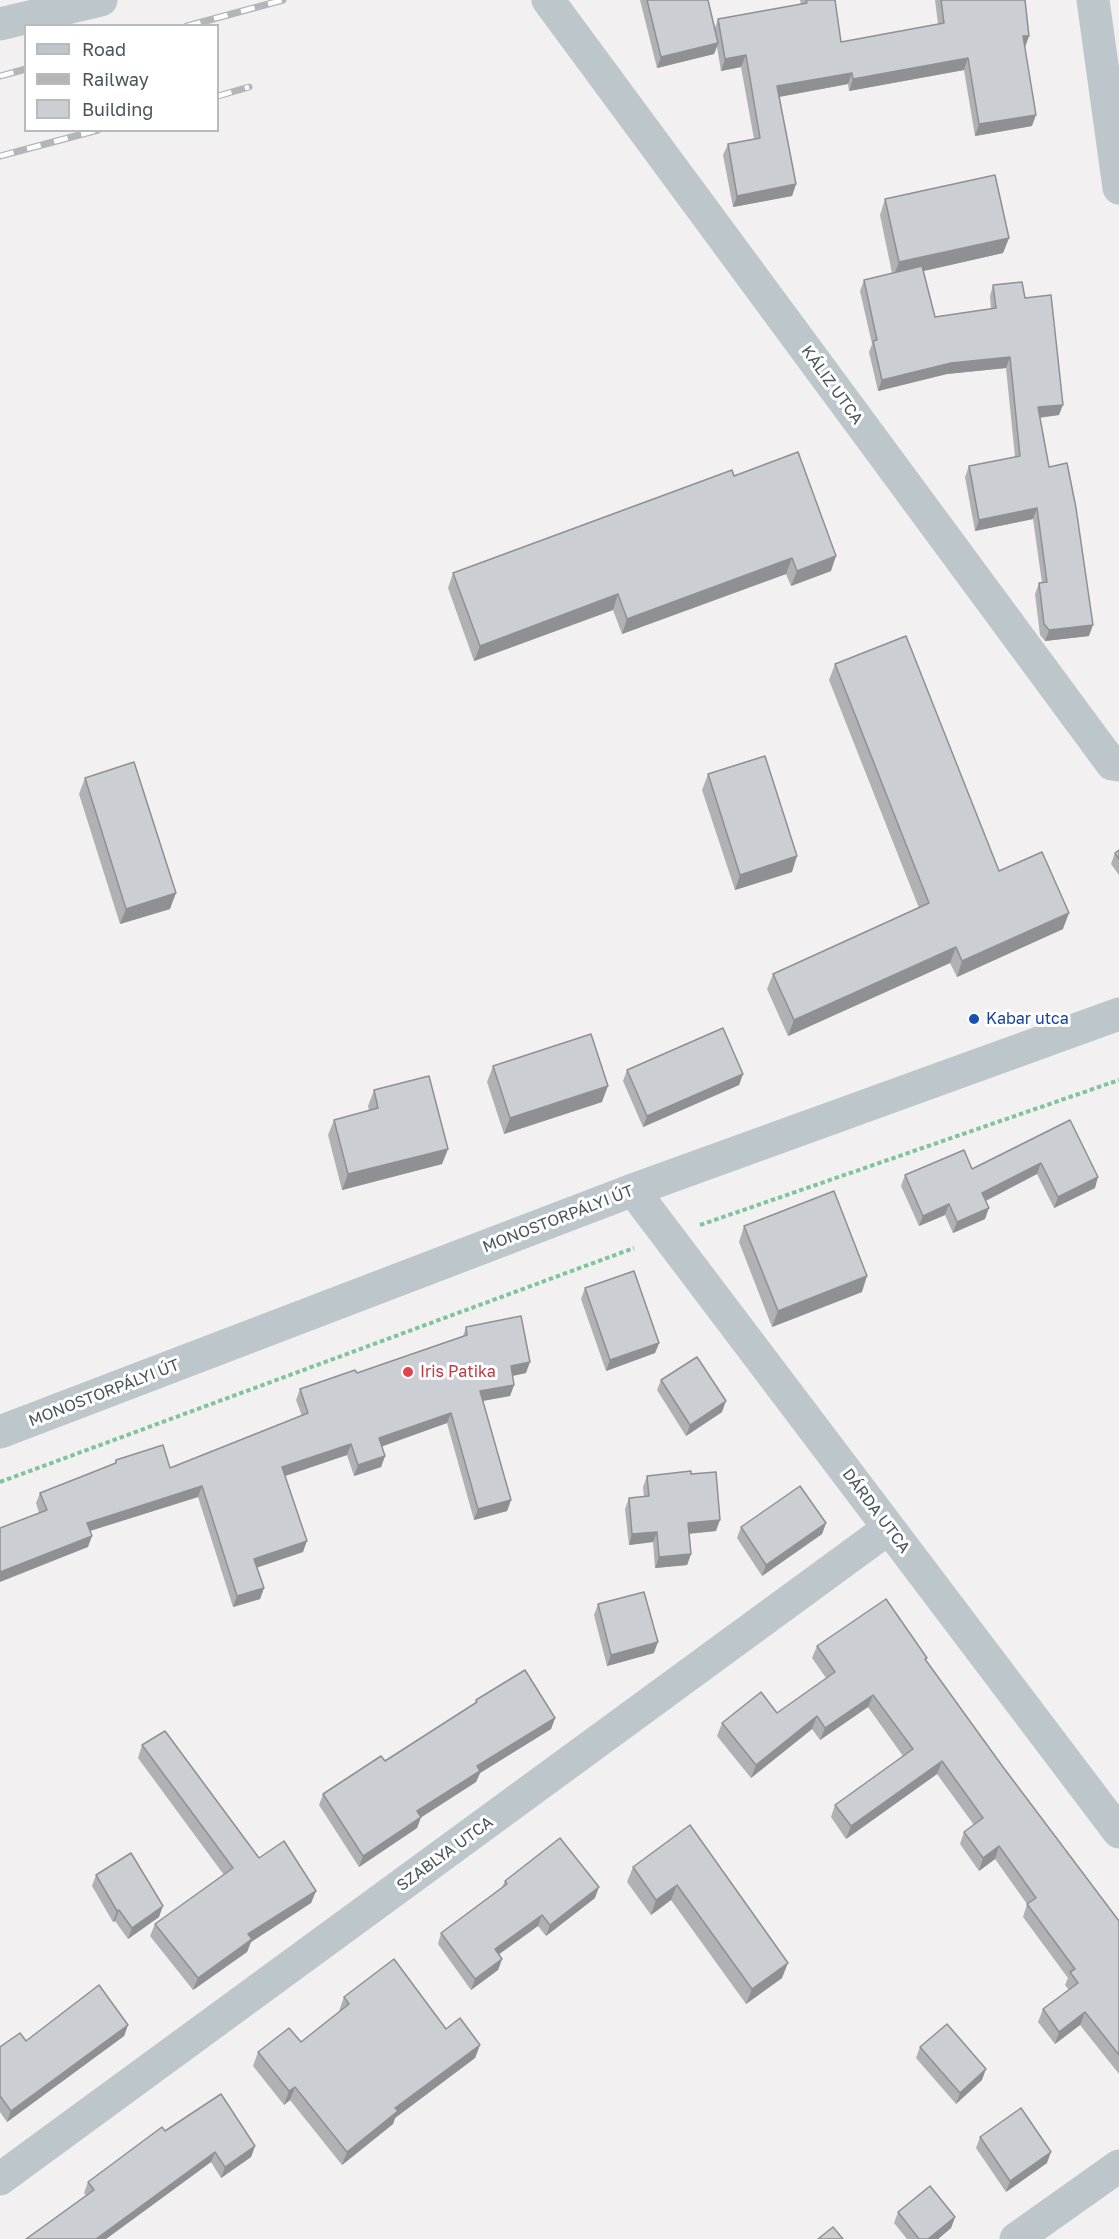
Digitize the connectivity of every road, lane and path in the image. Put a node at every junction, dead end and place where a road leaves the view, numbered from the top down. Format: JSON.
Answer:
{"nodes":[{"id":1,"x":101,"y":0,"type":"edge"},
{"id":2,"x":548,"y":0,"type":"edge"},
{"id":3,"x":1093,"y":0,"type":"edge"},
{"id":4,"x":0,"y":24,"type":"edge"},
{"id":5,"x":1119,"y":188,"type":"edge"},
{"id":6,"x":1119,"y":765,"type":"edge"},
{"id":7,"x":1119,"y":1014,"type":"edge"},
{"id":8,"x":1119,"y":1080,"type":"edge"},
{"id":9,"x":633,"y":1190,"type":"junction"},
{"id":10,"x":667,"y":1236,"type":"junction"},
{"id":11,"x":0,"y":1432,"type":"edge"},
{"id":12,"x":0,"y":1482,"type":"edge"},
{"id":13,"x":889,"y":1528,"type":"junction"},
{"id":14,"x":1119,"y":1832,"type":"edge"},
{"id":15,"x":1119,"y":2166,"type":"edge"},
{"id":16,"x":0,"y":2179,"type":"edge"},
{"id":17,"x":1016,"y":2239,"type":"edge"}],
"edges":[{"from":1,"to":4,"type":"street"},
{"from":2,"to":6,"type":"street","name":"KÁLIZ UTCA"},
{"from":3,"to":5,"type":"street"},
{"from":7,"to":9,"type":"street","name":"MONOSTORPÁLYI ÚT"},
{"from":8,"to":10,"type":"path"},
{"from":9,"to":10,"type":"street","name":"DÁRDA UTCA"},
{"from":9,"to":11,"type":"street","name":"MONOSTORPÁLYI ÚT"},
{"from":10,"to":12,"type":"path"},
{"from":10,"to":13,"type":"street","name":"DÁRDA UTCA"},
{"from":13,"to":14,"type":"street","name":"DÁRDA UTCA"},
{"from":13,"to":16,"type":"street","name":"SZABLYA UTCA"},
{"from":15,"to":17,"type":"street"}]}
